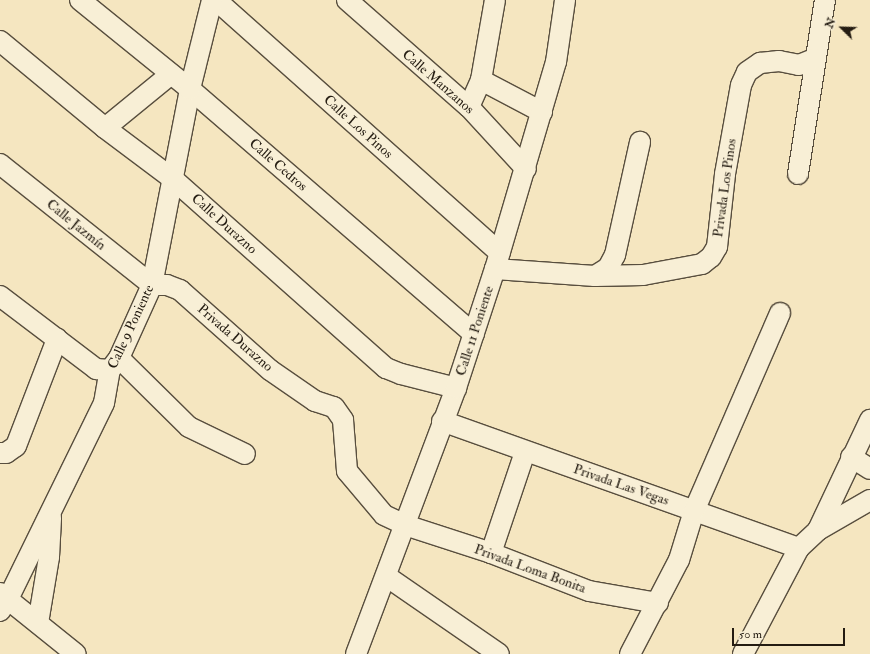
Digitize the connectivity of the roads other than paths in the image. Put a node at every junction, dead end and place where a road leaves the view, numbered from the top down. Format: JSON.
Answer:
{"nodes":[{"id":1,"x":80,"y":0,"type":"edge"},
{"id":2,"x":212,"y":0,"type":"edge"},
{"id":3,"x":216,"y":0,"type":"edge"},
{"id":4,"x":347,"y":0,"type":"edge"},
{"id":5,"x":495,"y":0,"type":"edge"},
{"id":6,"x":565,"y":0,"type":"edge"},
{"id":7,"x":824,"y":0,"type":"edge"},
{"id":8,"x":0,"y":41,"type":"edge"},
{"id":9,"x":814,"y":59,"type":"junction"},
{"id":10,"x":171,"y":74,"type":"junction"},
{"id":11,"x":481,"y":80,"type":"junction"},
{"id":12,"x":190,"y":89,"type":"junction"},
{"id":13,"x":469,"y":107,"type":"junction"},
{"id":14,"x":542,"y":112,"type":"junction"},
{"id":15,"x":105,"y":128,"type":"junction"},
{"id":16,"x":640,"y":142,"type":"dead end"},
{"id":17,"x":0,"y":164,"type":"edge"},
{"id":18,"x":526,"y":169,"type":"junction"},
{"id":19,"x":798,"y":174,"type":"dead end"},
{"id":20,"x":173,"y":179,"type":"junction"},
{"id":21,"x":498,"y":261,"type":"junction"},
{"id":22,"x":595,"y":276,"type":"junction"},
{"id":23,"x":152,"y":286,"type":"junction"},
{"id":24,"x":0,"y":296,"type":"edge"},
{"id":25,"x":780,"y":313,"type":"dead end"},
{"id":26,"x":474,"y":334,"type":"junction"},
{"id":27,"x":57,"y":339,"type":"junction"},
{"id":28,"x":114,"y":364,"type":"junction"},
{"id":29,"x":456,"y":388,"type":"junction"},
{"id":30,"x":870,"y":420,"type":"edge"},
{"id":31,"x":442,"y":421,"type":"junction"},
{"id":32,"x":525,"y":452,"type":"junction"},
{"id":33,"x":0,"y":453,"type":"edge"},
{"id":34,"x":244,"y":454,"type":"dead end"},
{"id":35,"x":851,"y":457,"type":"junction"},
{"id":36,"x":870,"y":469,"type":"edge"},
{"id":37,"x":870,"y":500,"type":"edge"},
{"id":38,"x":51,"y":510,"type":"junction"},
{"id":39,"x":694,"y":511,"type":"junction"},
{"id":40,"x":404,"y":526,"type":"junction"},
{"id":41,"x":818,"y":530,"type":"junction"},
{"id":42,"x":799,"y":548,"type":"junction"},
{"id":43,"x":490,"y":554,"type":"junction"},
{"id":44,"x":386,"y":576,"type":"junction"},
{"id":45,"x":3,"y":601,"type":"edge"},
{"id":46,"x":658,"y":603,"type":"junction"},
{"id":47,"x":38,"y":623,"type":"junction"},
{"id":48,"x":56,"y":647,"type":"edge"},
{"id":49,"x":76,"y":654,"type":"edge"},
{"id":50,"x":356,"y":654,"type":"edge"},
{"id":51,"x":499,"y":654,"type":"edge"},
{"id":52,"x":630,"y":654,"type":"edge"},
{"id":53,"x":743,"y":654,"type":"edge"}],
"edges":[{"from":1,"to":10,"type":"street","name":"Calle Cedros"},
{"from":2,"to":12,"type":"street","name":"Calle 9 Poniente"},
{"from":3,"to":21,"type":"street","name":"Calle Los Pinos"},
{"from":4,"to":13,"type":"street","name":"Calle Manzanos"},
{"from":5,"to":11,"type":"street"},
{"from":6,"to":14,"type":"street","name":"Calle 11 Poniente"},
{"from":7,"to":9,"type":"street"},
{"from":8,"to":15,"type":"street","name":"Calle Durazno"},
{"from":9,"to":19,"type":"street"},
{"from":9,"to":22,"type":"street","name":"Privada Los Pinos"},
{"from":10,"to":12,"type":"street","name":"Calle Cedros"},
{"from":10,"to":15,"type":"street"},
{"from":11,"to":13,"type":"street"},
{"from":11,"to":14,"type":"street"},
{"from":12,"to":20,"type":"street","name":"Calle 9 Poniente"},
{"from":12,"to":26,"type":"street","name":"Calle Cedros"},
{"from":13,"to":18,"type":"street","name":"Calle Manzanos"},
{"from":14,"to":18,"type":"street","name":"Calle 11 Poniente"},
{"from":15,"to":20,"type":"street","name":"Calle Durazno"},
{"from":16,"to":22,"type":"street"},
{"from":17,"to":23,"type":"street","name":"Calle Jazmín"},
{"from":18,"to":21,"type":"street","name":"Calle 11 Poniente"},
{"from":20,"to":23,"type":"street","name":"Calle 9 Poniente"},
{"from":20,"to":29,"type":"street","name":"Calle Durazno"},
{"from":21,"to":22,"type":"street","name":"Privada Los Pinos"},
{"from":21,"to":26,"type":"street","name":"Calle 11 Poniente"},
{"from":23,"to":28,"type":"street","name":"Calle 9 Poniente"},
{"from":23,"to":40,"type":"street","name":"Privada Durazno"},
{"from":24,"to":27,"type":"street"},
{"from":25,"to":39,"type":"street"},
{"from":26,"to":29,"type":"street","name":"Calle 11 Poniente"},
{"from":27,"to":28,"type":"street"},
{"from":27,"to":33,"type":"street"},
{"from":28,"to":34,"type":"street"},
{"from":28,"to":38,"type":"street","name":"Calle 9 Poniente"},
{"from":29,"to":31,"type":"street","name":"Calle 11 Poniente"},
{"from":30,"to":35,"type":"street"},
{"from":31,"to":32,"type":"street","name":"Privada Las Vegas"},
{"from":31,"to":40,"type":"street","name":"Calle 11 Poniente"},
{"from":32,"to":39,"type":"street","name":"Privada Las Vegas"},
{"from":32,"to":43,"type":"street"},
{"from":35,"to":36,"type":"street"},
{"from":35,"to":41,"type":"street"},
{"from":37,"to":41,"type":"street"},
{"from":38,"to":45,"type":"street","name":"Calle 9 Poniente"},
{"from":38,"to":47,"type":"street"},
{"from":39,"to":42,"type":"street","name":"Privada Las Vegas"},
{"from":39,"to":46,"type":"street"},
{"from":40,"to":43,"type":"street","name":"Privada Loma Bonita"},
{"from":40,"to":44,"type":"street","name":"Calle 11 Poniente"},
{"from":41,"to":42,"type":"street"},
{"from":42,"to":53,"type":"street"},
{"from":43,"to":46,"type":"street","name":"Privada Loma Bonita"},
{"from":44,"to":50,"type":"street","name":"Calle 11 Poniente"},
{"from":44,"to":51,"type":"street"},
{"from":45,"to":47,"type":"street"},
{"from":46,"to":52,"type":"street"},
{"from":47,"to":48,"type":"street"},
{"from":48,"to":49,"type":"street"}]}
